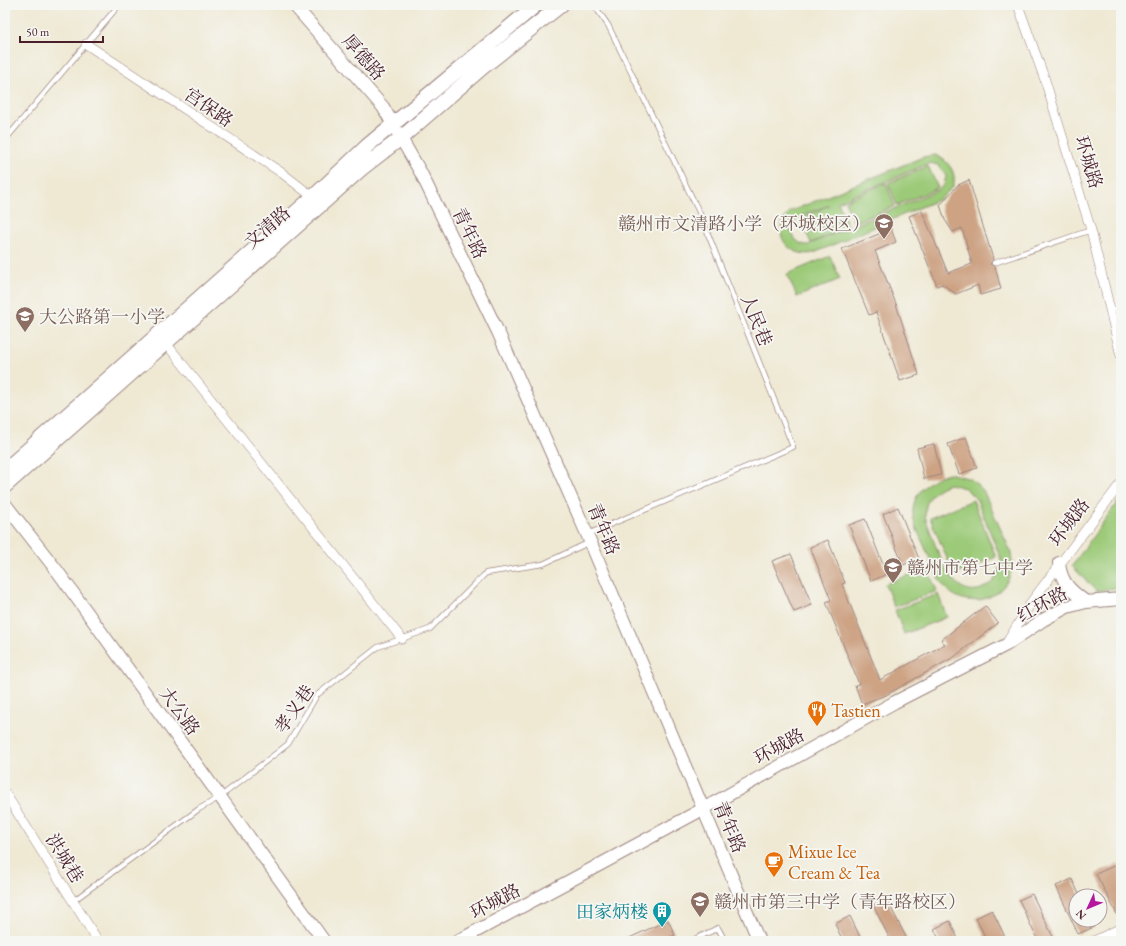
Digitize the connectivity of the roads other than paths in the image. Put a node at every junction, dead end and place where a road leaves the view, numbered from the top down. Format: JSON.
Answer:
{"nodes":[{"id":1,"x":119,"y":5,"type":"edge"},
{"id":2,"x":294,"y":5,"type":"edge"},
{"id":3,"x":536,"y":5,"type":"edge"},
{"id":4,"x":561,"y":5,"type":"edge"},
{"id":5,"x":594,"y":5,"type":"edge"},
{"id":6,"x":1018,"y":5,"type":"edge"},
{"id":7,"x":86,"y":44,"type":"junction"},
{"id":8,"x":394,"y":125,"type":"junction"},
{"id":9,"x":401,"y":138,"type":"junction"},
{"id":10,"x":5,"y":140,"type":"edge"},
{"id":11,"x":313,"y":197,"type":"junction"},
{"id":12,"x":1091,"y":230,"type":"junction"},
{"id":13,"x":994,"y":263,"type":"dead end"},
{"id":14,"x":165,"y":342,"type":"junction"},
{"id":15,"x":1121,"y":356,"type":"edge"},
{"id":16,"x":5,"y":470,"type":"edge"},
{"id":17,"x":1121,"y":483,"type":"edge"},
{"id":18,"x":5,"y":486,"type":"edge"},
{"id":19,"x":5,"y":504,"type":"edge"},
{"id":20,"x":588,"y":538,"type":"junction"},
{"id":21,"x":1059,"y":563,"type":"junction"},
{"id":22,"x":1121,"y":599,"type":"edge"},
{"id":23,"x":1086,"y":602,"type":"junction"},
{"id":24,"x":402,"y":639,"type":"junction"},
{"id":25,"x":1006,"y":645,"type":"junction"},
{"id":26,"x":5,"y":793,"type":"edge"},
{"id":27,"x":220,"y":797,"type":"junction"},
{"id":28,"x":703,"y":810,"type":"junction"},
{"id":29,"x":73,"y":901,"type":"junction"},
{"id":30,"x":1121,"y":928,"type":"edge"},
{"id":31,"x":96,"y":940,"type":"edge"},
{"id":32,"x":324,"y":941,"type":"edge"},
{"id":33,"x":458,"y":941,"type":"edge"},
{"id":34,"x":691,"y":941,"type":"edge"},
{"id":35,"x":725,"y":941,"type":"edge"},
{"id":36,"x":759,"y":941,"type":"edge"},
{"id":37,"x":1094,"y":941,"type":"edge"}],
"edges":[{"from":1,"to":7,"type":"lane"},
{"from":2,"to":8,"type":"street","name":"厚德路"},
{"from":3,"to":8,"type":"main road","name":"文清路"},
{"from":4,"to":9,"type":"main road","name":"文清路"},
{"from":5,"to":20,"type":"lane","name":"人民巷"},
{"from":6,"to":12,"type":"street","name":"环城路"},
{"from":7,"to":10,"type":"lane"},
{"from":7,"to":11,"type":"street","name":"宫保路"},
{"from":8,"to":9,"type":"street","name":"厚德路"},
{"from":8,"to":11,"type":"main road","name":"文清路"},
{"from":9,"to":14,"type":"main road","name":"文清路"},
{"from":9,"to":20,"type":"street","name":"青年路"},
{"from":11,"to":16,"type":"main road","name":"文清路"},
{"from":12,"to":13,"type":"lane"},
{"from":12,"to":15,"type":"street","name":"环城路"},
{"from":14,"to":18,"type":"main road","name":"文清路"},
{"from":14,"to":24,"type":"street"},
{"from":17,"to":21,"type":"street","name":"环城路"},
{"from":19,"to":27,"type":"street","name":"大公路"},
{"from":20,"to":24,"type":"lane","name":"孝义巷"},
{"from":20,"to":28,"type":"street","name":"青年路"},
{"from":21,"to":23,"type":"street"},
{"from":21,"to":25,"type":"street","name":"环城路"},
{"from":22,"to":23,"type":"street","name":"红环路"},
{"from":23,"to":25,"type":"street","name":"红环路"},
{"from":24,"to":27,"type":"lane","name":"孝义巷"},
{"from":25,"to":28,"type":"street","name":"环城路"},
{"from":26,"to":29,"type":"street","name":"洪城巷"},
{"from":27,"to":29,"type":"lane","name":"孝义巷"},
{"from":27,"to":32,"type":"street","name":"大公路"},
{"from":28,"to":33,"type":"street","name":"环城路"},
{"from":28,"to":36,"type":"street","name":"青年路"},
{"from":29,"to":31,"type":"street","name":"洪城巷"},
{"from":30,"to":37,"type":"street"},
{"from":34,"to":35,"type":"lane"}]}
